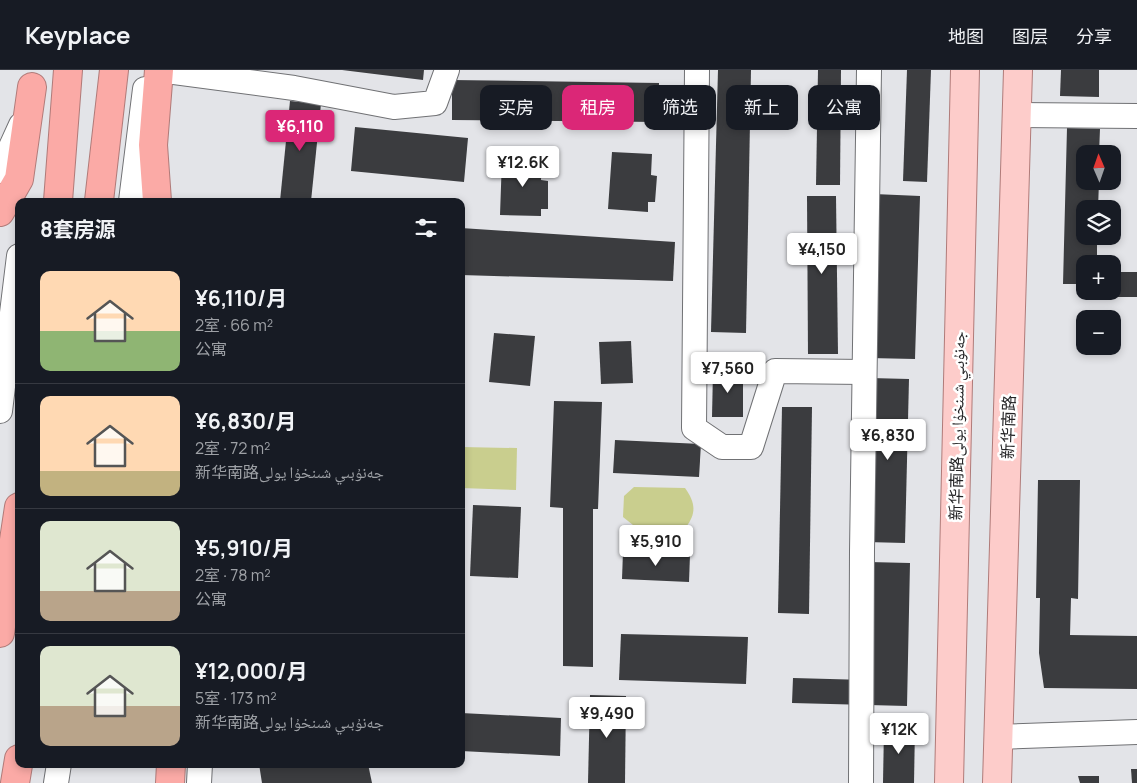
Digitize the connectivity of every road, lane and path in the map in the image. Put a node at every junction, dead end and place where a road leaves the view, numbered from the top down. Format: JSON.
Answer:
{"nodes":[{"id":1,"x":68,"y":70,"type":"edge"},
{"id":2,"x":114,"y":70,"type":"edge"},
{"id":3,"x":147,"y":70,"type":"edge"},
{"id":4,"x":159,"y":70,"type":"edge"},
{"id":5,"x":447,"y":70,"type":"edge"},
{"id":6,"x":697,"y":70,"type":"edge"},
{"id":7,"x":869,"y":70,"type":"edge"},
{"id":8,"x":964,"y":70,"type":"edge"},
{"id":9,"x":1018,"y":70,"type":"edge"},
{"id":10,"x":32,"y":88,"type":"edge"},
{"id":11,"x":1017,"y":115,"type":"junction"},
{"id":12,"x":1137,"y":116,"type":"edge"},
{"id":13,"x":154,"y":156,"type":"junction"},
{"id":14,"x":0,"y":172,"type":"edge"},
{"id":15,"x":23,"y":198,"type":"edge"},
{"id":16,"x":58,"y":198,"type":"edge"},
{"id":17,"x":99,"y":198,"type":"edge"},
{"id":18,"x":132,"y":198,"type":"edge"},
{"id":19,"x":157,"y":198,"type":"edge"},
{"id":20,"x":165,"y":198,"type":"edge"},
{"id":21,"x":0,"y":212,"type":"edge"},
{"id":22,"x":15,"y":289,"type":"edge"},
{"id":23,"x":864,"y":372,"type":"junction"},
{"id":24,"x":0,"y":411,"type":"edge"},
{"id":25,"x":15,"y":534,"type":"edge"},
{"id":26,"x":0,"y":633,"type":"edge"},
{"id":27,"x":1137,"y":732,"type":"edge"},
{"id":28,"x":998,"y":737,"type":"junction"},
{"id":29,"x":18,"y":768,"type":"edge"},
{"id":30,"x":58,"y":768,"type":"edge"},
{"id":31,"x":171,"y":768,"type":"edge"},
{"id":32,"x":200,"y":768,"type":"edge"},
{"id":33,"x":15,"y":783,"type":"edge"},
{"id":34,"x":56,"y":783,"type":"edge"},
{"id":35,"x":170,"y":783,"type":"edge"},
{"id":36,"x":199,"y":783,"type":"edge"},
{"id":37,"x":861,"y":783,"type":"edge"},
{"id":38,"x":949,"y":783,"type":"edge"},
{"id":39,"x":997,"y":783,"type":"edge"}],
"edges":[{"from":1,"to":16,"type":"highway"},
{"from":2,"to":17,"type":"highway"},
{"from":3,"to":18,"type":"street"},
{"from":4,"to":5,"type":"street"},
{"from":4,"to":13,"type":"highway"},
{"from":6,"to":23,"type":"street"},
{"from":7,"to":23,"type":"street"},
{"from":8,"to":38,"type":"main road","name":"新华南路جەنۇبىي شىنخۇا يولى"},
{"from":9,"to":11,"type":"main road","name":"新华南路"},
{"from":10,"to":14,"type":"street"},
{"from":10,"to":15,"type":"street"},
{"from":10,"to":21,"type":"highway"},
{"from":11,"to":12,"type":"street"},
{"from":11,"to":28,"type":"main road","name":"新华南路"},
{"from":13,"to":19,"type":"highway"},
{"from":13,"to":20,"type":"street"},
{"from":22,"to":24,"type":"street"},
{"from":23,"to":37,"type":"street"},
{"from":25,"to":26,"type":"highway"},
{"from":27,"to":28,"type":"street"},
{"from":28,"to":39,"type":"main road","name":"新华南路"},
{"from":29,"to":33,"type":"highway"},
{"from":30,"to":34,"type":"street"},
{"from":31,"to":35,"type":"highway"},
{"from":32,"to":36,"type":"street"}]}
